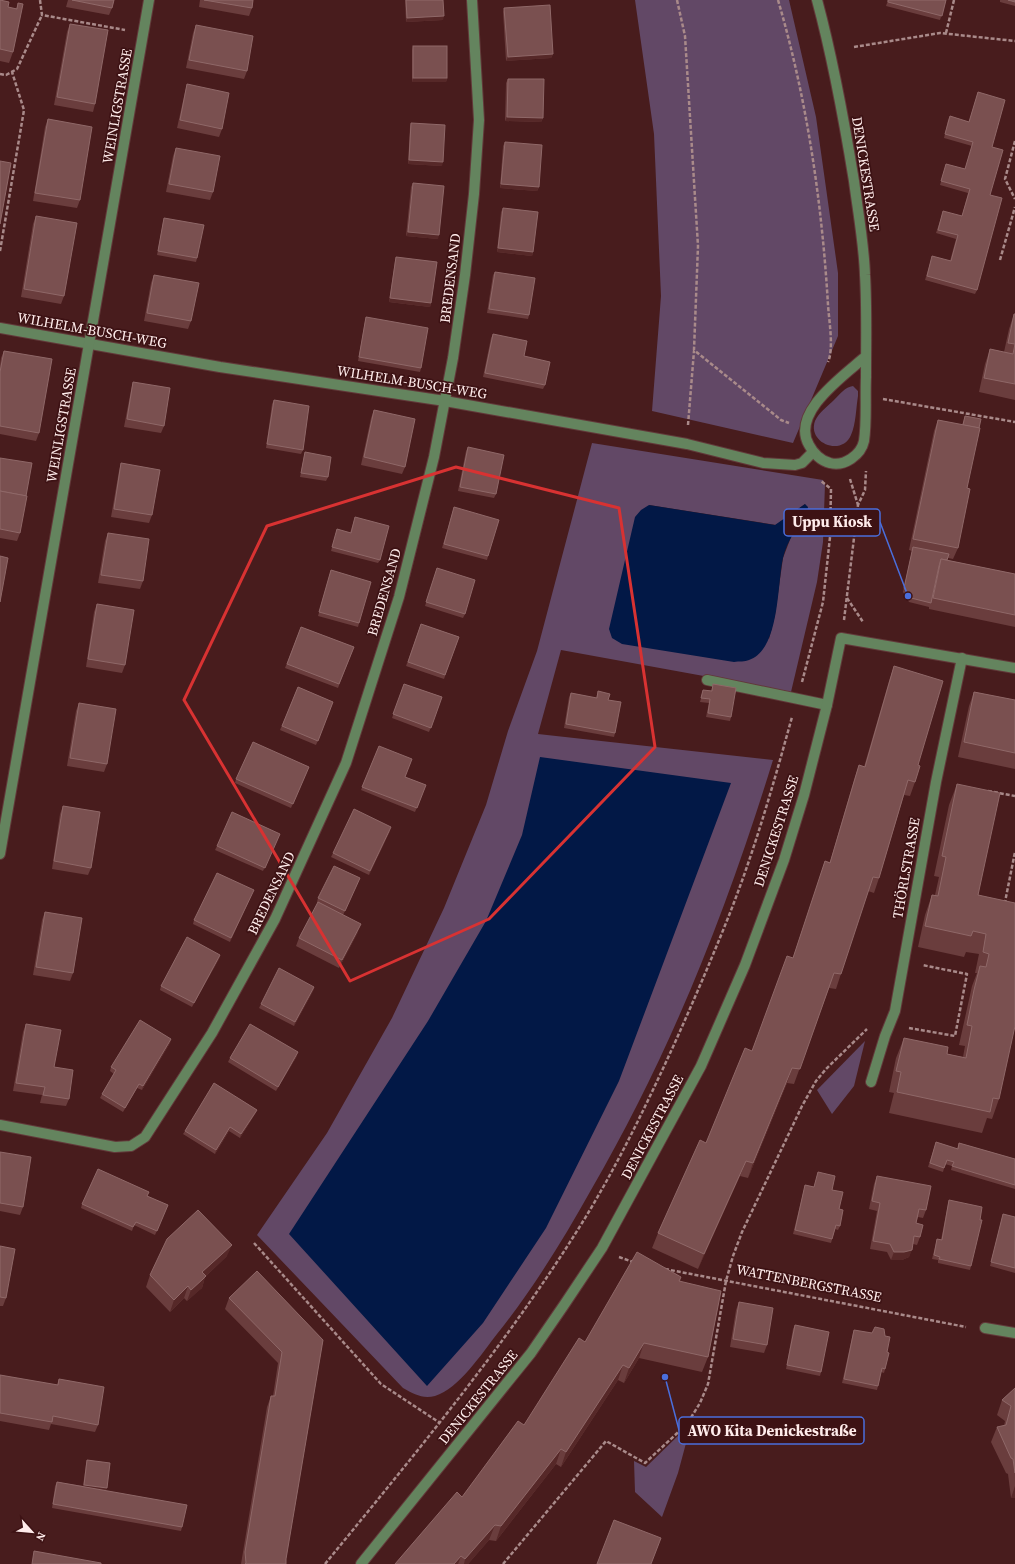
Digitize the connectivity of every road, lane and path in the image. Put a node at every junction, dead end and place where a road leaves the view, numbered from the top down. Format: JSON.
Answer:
{"nodes":[{"id":1,"x":40,"y":0,"type":"edge"},
{"id":2,"x":150,"y":0,"type":"edge"},
{"id":3,"x":472,"y":0,"type":"edge"},
{"id":4,"x":677,"y":0,"type":"edge"},
{"id":5,"x":778,"y":0,"type":"edge"},
{"id":6,"x":817,"y":0,"type":"edge"},
{"id":7,"x":954,"y":0,"type":"edge"},
{"id":8,"x":42,"y":15,"type":"junction"},
{"id":9,"x":946,"y":33,"type":"junction"},
{"id":10,"x":144,"y":34,"type":"junction"},
{"id":11,"x":1015,"y":41,"type":"edge"},
{"id":12,"x":854,"y":47,"type":"dead end"},
{"id":13,"x":12,"y":72,"type":"junction"},
{"id":14,"x":0,"y":74,"type":"edge"},
{"id":15,"x":1015,"y":141,"type":"edge"},
{"id":16,"x":1015,"y":200,"type":"edge"},
{"id":17,"x":1015,"y":207,"type":"edge"},
{"id":18,"x":1,"y":208,"type":"edge"},
{"id":19,"x":7,"y":209,"type":"junction"},
{"id":20,"x":0,"y":251,"type":"edge"},
{"id":21,"x":1000,"y":260,"type":"dead end"},
{"id":22,"x":0,"y":328,"type":"edge"},
{"id":23,"x":88,"y":345,"type":"junction"},
{"id":24,"x":694,"y":350,"type":"junction"},
{"id":25,"x":866,"y":356,"type":"junction"},
{"id":26,"x":827,"y":366,"type":"dead end"},
{"id":27,"x":865,"y":397,"type":"junction"},
{"id":28,"x":445,"y":401,"type":"junction"},
{"id":29,"x":790,"y":418,"type":"dead end"},
{"id":30,"x":1015,"y":422,"type":"edge"},
{"id":31,"x":789,"y":424,"type":"junction"},
{"id":32,"x":789,"y":429,"type":"dead end"},
{"id":33,"x":804,"y":429,"type":"junction"},
{"id":34,"x":687,"y":444,"type":"junction"},
{"id":35,"x":813,"y":452,"type":"junction"},
{"id":36,"x":802,"y":463,"type":"junction"},
{"id":37,"x":836,"y":464,"type":"junction"},
{"id":38,"x":847,"y":597,"type":"junction"},
{"id":39,"x":841,"y":638,"type":"junction"},
{"id":40,"x":876,"y":643,"type":"junction"},
{"id":41,"x":962,"y":658,"type":"junction"},
{"id":42,"x":1015,"y":668,"type":"edge"},
{"id":43,"x":707,"y":680,"type":"dead end"},
{"id":44,"x":798,"y":699,"type":"junction"},
{"id":45,"x":827,"y":705,"type":"junction"},
{"id":46,"x":986,"y":791,"type":"edge"},
{"id":47,"x":1015,"y":796,"type":"edge"},
{"id":48,"x":1015,"y":852,"type":"edge"},
{"id":49,"x":0,"y":854,"type":"edge"},
{"id":50,"x":1010,"y":903,"type":"edge"},
{"id":51,"x":904,"y":961,"type":"junction"},
{"id":52,"x":890,"y":1024,"type":"junction"},
{"id":53,"x":871,"y":1082,"type":"dead end"},
{"id":54,"x":0,"y":1125,"type":"edge"},
{"id":55,"x":254,"y":1243,"type":"dead end"},
{"id":56,"x":602,"y":1248,"type":"junction"},
{"id":57,"x":637,"y":1263,"type":"edge"},
{"id":58,"x":659,"y":1268,"type":"edge"},
{"id":59,"x":726,"y":1281,"type":"junction"},
{"id":60,"x":985,"y":1328,"type":"joint"},
{"id":61,"x":1015,"y":1334,"type":"edge"},
{"id":62,"x":440,"y":1423,"type":"junction"},
{"id":63,"x":325,"y":1564,"type":"edge"},
{"id":64,"x":361,"y":1564,"type":"edge"},
{"id":65,"x":503,"y":1564,"type":"edge"}],
"edges":[{"from":1,"to":8,"type":"path"},
{"from":2,"to":10,"type":"street","name":"WEINLIGSTRASSE"},
{"from":3,"to":28,"type":"street","name":"BREDENSAND"},
{"from":4,"to":24,"type":"path"},
{"from":5,"to":26,"type":"path"},
{"from":6,"to":25,"type":"street","name":"DENICKESTRASSE"},
{"from":7,"to":9,"type":"path"},
{"from":8,"to":10,"type":"path"},
{"from":8,"to":13,"type":"path"},
{"from":9,"to":11,"type":"path"},
{"from":9,"to":12,"type":"path"},
{"from":10,"to":23,"type":"street","name":"WEINLIGSTRASSE"},
{"from":13,"to":14,"type":"path"},
{"from":13,"to":19,"type":"path"},
{"from":15,"to":16,"type":"path"},
{"from":17,"to":21,"type":"path"},
{"from":18,"to":19,"type":"path"},
{"from":19,"to":20,"type":"path"},
{"from":22,"to":23,"type":"street","name":"WILHELM-BUSCH-WEG"},
{"from":23,"to":28,"type":"street","name":"WILHELM-BUSCH-WEG"},
{"from":23,"to":49,"type":"street","name":"WEINLIGSTRASSE"},
{"from":24,"to":31,"type":"path"},
{"from":24,"to":34,"type":"path"},
{"from":25,"to":27,"type":"street","name":"DENICKESTRASSE"},
{"from":25,"to":33,"type":"street"},
{"from":27,"to":30,"type":"path"},
{"from":27,"to":37,"type":"street","name":"DENICKESTRASSE"},
{"from":28,"to":34,"type":"street","name":"WILHELM-BUSCH-WEG"},
{"from":28,"to":54,"type":"street","name":"BREDENSAND"},
{"from":29,"to":31,"type":"path"},
{"from":31,"to":32,"type":"path"},
{"from":31,"to":33,"type":"path"},
{"from":33,"to":35,"type":"street"},
{"from":34,"to":36,"type":"street","name":"WILHELM-BUSCH-WEG"},
{"from":35,"to":36,"type":"street"},
{"from":35,"to":37,"type":"street"},
{"from":36,"to":44,"type":"path"},
{"from":37,"to":38,"type":"path"},
{"from":38,"to":39,"type":"path"},
{"from":38,"to":40,"type":"path"},
{"from":39,"to":40,"type":"street"},
{"from":39,"to":45,"type":"street","name":"DENICKESTRASSE"},
{"from":40,"to":41,"type":"street"},
{"from":41,"to":42,"type":"street"},
{"from":41,"to":51,"type":"street","name":"THÖRLSTRASSE"},
{"from":43,"to":44,"type":"street"},
{"from":44,"to":45,"type":"street"},
{"from":44,"to":62,"type":"path"},
{"from":45,"to":56,"type":"street","name":"DENICKESTRASSE"},
{"from":46,"to":47,"type":"path"},
{"from":48,"to":50,"type":"path"},
{"from":51,"to":52,"type":"street","name":"THÖRLSTRASSE"},
{"from":51,"to":52,"type":"path"},
{"from":52,"to":53,"type":"street","name":"THÖRLSTRASSE"},
{"from":52,"to":59,"type":"path"},
{"from":55,"to":62,"type":"path"},
{"from":56,"to":57,"type":"path"},
{"from":56,"to":64,"type":"street","name":"DENICKESTRASSE"},
{"from":58,"to":59,"type":"path","name":"WATTENBERGSTRASSE"},
{"from":59,"to":60,"type":"path","name":"WATTENBERGSTRASSE"},
{"from":59,"to":65,"type":"path"},
{"from":60,"to":61,"type":"street"},
{"from":62,"to":63,"type":"path"}]}
